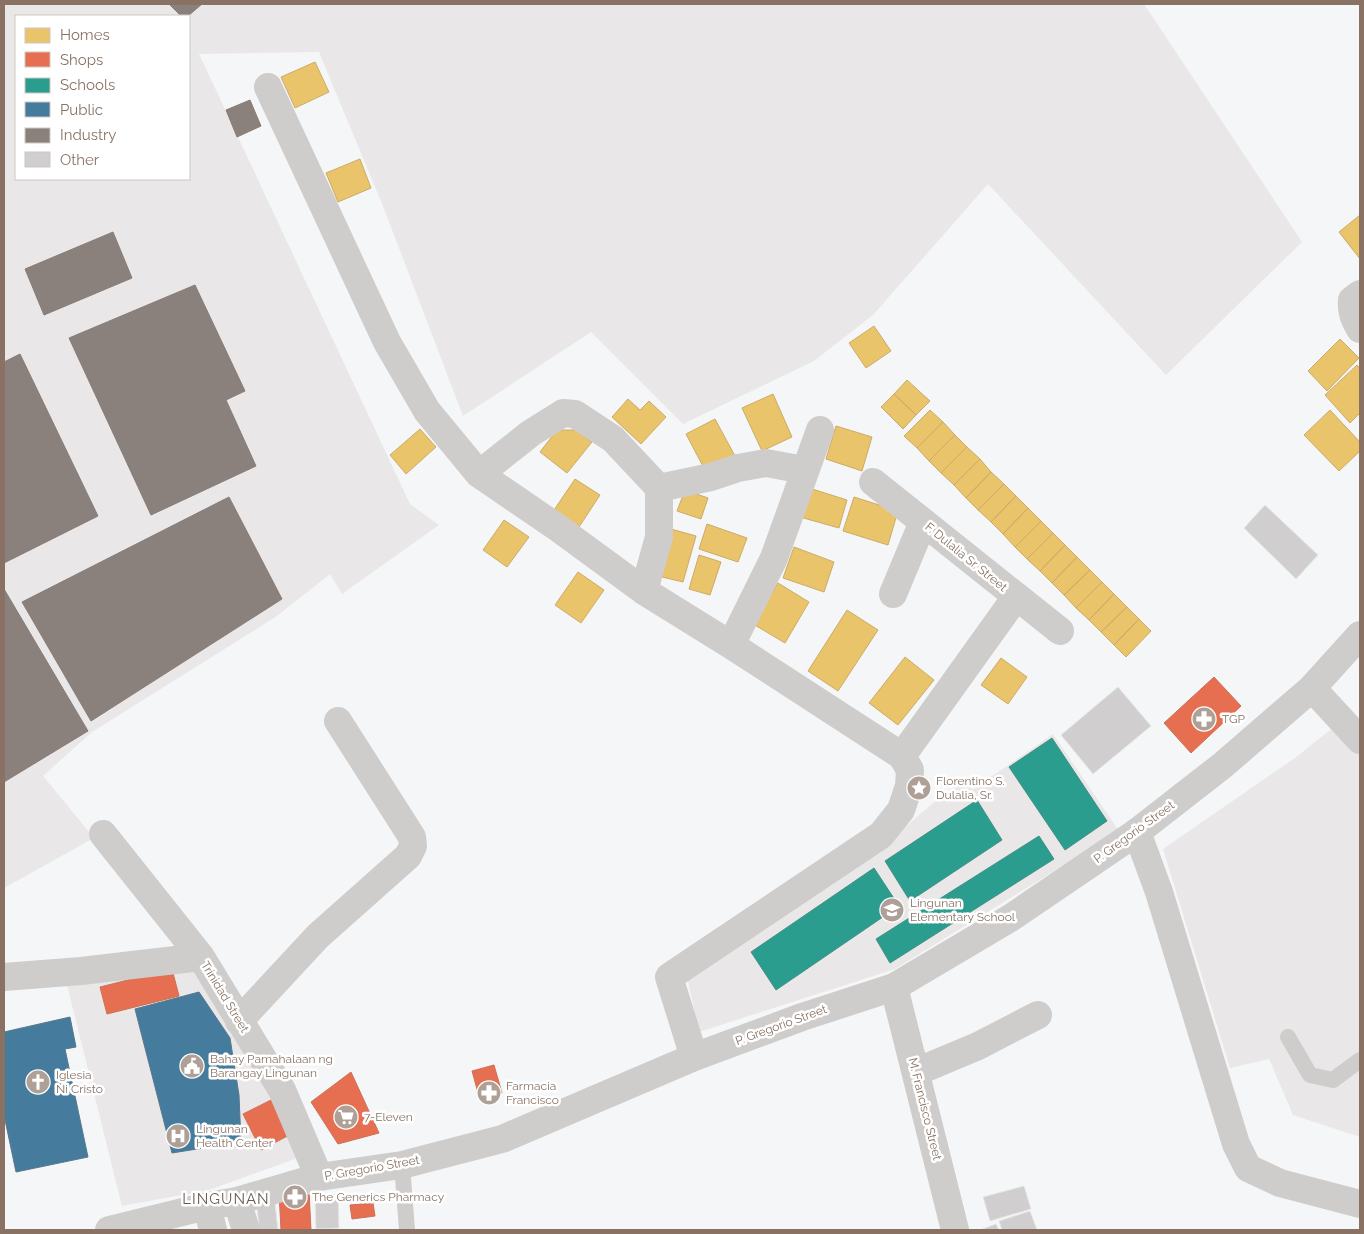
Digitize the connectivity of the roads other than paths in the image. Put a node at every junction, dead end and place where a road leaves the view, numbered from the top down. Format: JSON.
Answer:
{"nodes":[{"id":1,"x":268,"y":87,"type":"dead end"},
{"id":2,"x":820,"y":430,"type":"dead end"},
{"id":3,"x":804,"y":470,"type":"junction"},
{"id":4,"x":479,"y":474,"type":"junction"},
{"id":5,"x":874,"y":482,"type":"dead end"},
{"id":6,"x":659,"y":488,"type":"junction"},
{"id":7,"x":924,"y":522,"type":"junction"},
{"id":8,"x":644,"y":591,"type":"junction"},
{"id":9,"x":892,"y":594,"type":"dead end"},
{"id":10,"x":1016,"y":597,"type":"junction"},
{"id":11,"x":1060,"y":630,"type":"dead end"},
{"id":12,"x":1360,"y":635,"type":"edge"},
{"id":13,"x":731,"y":645,"type":"junction"},
{"id":14,"x":1312,"y":688,"type":"junction"},
{"id":15,"x":338,"y":721,"type":"dead end"},
{"id":16,"x":1360,"y":740,"type":"edge"},
{"id":17,"x":902,"y":756,"type":"junction"},
{"id":18,"x":1137,"y":832,"type":"junction"},
{"id":19,"x":103,"y":834,"type":"dead end"},
{"id":20,"x":201,"y":957,"type":"junction"},
{"id":21,"x":4,"y":977,"type":"edge"},
{"id":22,"x":894,"y":987,"type":"junction"},
{"id":23,"x":1038,"y":1015,"type":"dead end"},
{"id":24,"x":239,"y":1021,"type":"junction"},
{"id":25,"x":1288,"y":1037,"type":"dead end"},
{"id":26,"x":694,"y":1057,"type":"junction"},
{"id":27,"x":1360,"y":1060,"type":"edge"},
{"id":28,"x":916,"y":1072,"type":"junction"},
{"id":29,"x":402,"y":1165,"type":"junction"},
{"id":30,"x":319,"y":1177,"type":"junction"},
{"id":31,"x":237,"y":1200,"type":"junction"},
{"id":32,"x":1360,"y":1204,"type":"edge"},
{"id":33,"x":210,"y":1218,"type":"edge"},
{"id":34,"x":109,"y":1230,"type":"edge"},
{"id":35,"x":246,"y":1230,"type":"edge"},
{"id":36,"x":408,"y":1230,"type":"edge"},
{"id":37,"x":955,"y":1230,"type":"edge"}],
"edges":[{"from":1,"to":4,"type":"street"},
{"from":2,"to":3,"type":"street"},
{"from":3,"to":6,"type":"street"},
{"from":3,"to":13,"type":"street"},
{"from":4,"to":6,"type":"street"},
{"from":4,"to":8,"type":"street"},
{"from":5,"to":7,"type":"street","name":"F. Dulalia Sr. Street"},
{"from":6,"to":8,"type":"street"},
{"from":7,"to":9,"type":"street"},
{"from":7,"to":10,"type":"street","name":"F. Dulalia Sr. Street"},
{"from":8,"to":13,"type":"street"},
{"from":10,"to":11,"type":"street","name":"F. Dulalia Sr. Street"},
{"from":10,"to":17,"type":"street"},
{"from":12,"to":14,"type":"street","name":"P. Gregorio Street"},
{"from":13,"to":17,"type":"street"},
{"from":14,"to":16,"type":"street"},
{"from":14,"to":18,"type":"street","name":"P. Gregorio Street"},
{"from":15,"to":24,"type":"street"},
{"from":17,"to":26,"type":"street"},
{"from":18,"to":22,"type":"street","name":"P. Gregorio Street"},
{"from":18,"to":32,"type":"street"},
{"from":19,"to":20,"type":"street","name":"Trinidad Street"},
{"from":20,"to":21,"type":"street"},
{"from":20,"to":24,"type":"street","name":"Trinidad Street"},
{"from":22,"to":26,"type":"street","name":"P. Gregorio Street"},
{"from":22,"to":28,"type":"street","name":"M. Francisco Street"},
{"from":23,"to":28,"type":"street"},
{"from":24,"to":30,"type":"street","name":"Trinidad Street"},
{"from":25,"to":27,"type":"lane"},
{"from":26,"to":29,"type":"street","name":"P. Gregorio Street"},
{"from":28,"to":37,"type":"street","name":"M. Francisco Street"},
{"from":29,"to":30,"type":"street","name":"P. Gregorio Street"},
{"from":29,"to":36,"type":"lane"},
{"from":30,"to":31,"type":"street","name":"P. Gregorio Street"},
{"from":31,"to":33,"type":"street","name":"P. Gregorio Street"},
{"from":31,"to":35,"type":"street"},
{"from":33,"to":34,"type":"street","name":"P. Gregorio Street"}]}
